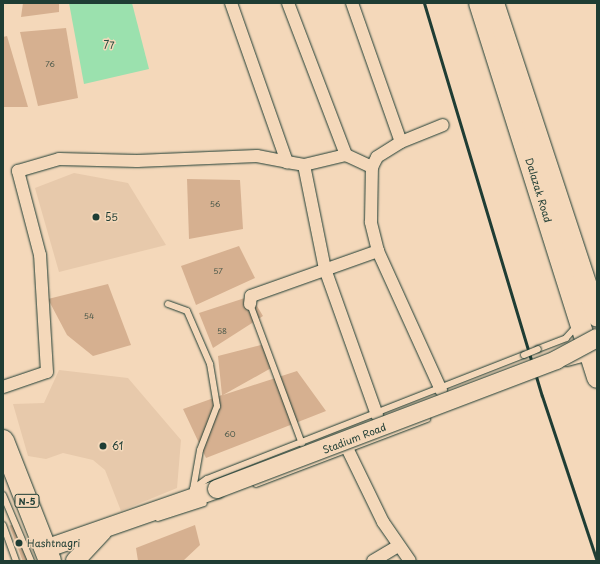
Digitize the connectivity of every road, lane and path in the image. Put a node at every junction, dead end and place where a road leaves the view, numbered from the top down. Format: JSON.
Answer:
{"nodes":[{"id":1,"x":231,"y":3,"type":"edge"},
{"id":2,"x":288,"y":3,"type":"edge"},
{"id":3,"x":352,"y":3,"type":"edge"},
{"id":4,"x":479,"y":3,"type":"edge"},
{"id":5,"x":494,"y":3,"type":"edge"},
{"id":6,"x":443,"y":125,"type":"dead end"},
{"id":7,"x":401,"y":142,"type":"junction"},
{"id":8,"x":346,"y":155,"type":"junction"},
{"id":9,"x":287,"y":162,"type":"junction"},
{"id":10,"x":304,"y":165,"type":"junction"},
{"id":11,"x":372,"y":167,"type":"junction"},
{"id":12,"x":378,"y":251,"type":"junction"},
{"id":13,"x":325,"y":269,"type":"junction"},
{"id":14,"x":168,"y":304,"type":"dead end"},
{"id":15,"x":250,"y":304,"type":"joint"},
{"id":16,"x":592,"y":315,"type":"edge"},
{"id":17,"x":594,"y":347,"type":"edge"},
{"id":18,"x":597,"y":378,"type":"edge"},
{"id":19,"x":3,"y":387,"type":"edge"},
{"id":20,"x":441,"y":390,"type":"junction"},
{"id":21,"x":457,"y":407,"type":"dead end"},
{"id":22,"x":378,"y":415,"type":"junction"},
{"id":23,"x":435,"y":415,"type":"dead end"},
{"id":24,"x":3,"y":441,"type":"edge"},
{"id":25,"x":302,"y":444,"type":"junction"},
{"id":26,"x":348,"y":450,"type":"junction"},
{"id":27,"x":251,"y":486,"type":"dead end"},
{"id":28,"x":219,"y":493,"type":"junction"},
{"id":29,"x":192,"y":494,"type":"junction"},
{"id":30,"x":3,"y":495,"type":"edge"},
{"id":31,"x":139,"y":518,"type":"junction"},
{"id":32,"x":3,"y":525,"type":"edge"},
{"id":33,"x":107,"y":528,"type":"junction"},
{"id":34,"x":398,"y":546,"type":"junction"},
{"id":35,"x":42,"y":557,"type":"edge"},
{"id":36,"x":16,"y":561,"type":"edge"},
{"id":37,"x":76,"y":561,"type":"edge"},
{"id":38,"x":373,"y":561,"type":"edge"},
{"id":39,"x":410,"y":561,"type":"edge"}],
"edges":[{"from":1,"to":9,"type":"street"},
{"from":2,"to":8,"type":"street"},
{"from":3,"to":7,"type":"street"},
{"from":4,"to":16,"type":"main road","name":"Dalazak Road"},
{"from":5,"to":16,"type":"main road","name":"Dalazak Road"},
{"from":6,"to":7,"type":"street"},
{"from":7,"to":11,"type":"street"},
{"from":8,"to":10,"type":"street"},
{"from":8,"to":11,"type":"street"},
{"from":9,"to":10,"type":"street"},
{"from":9,"to":19,"type":"street"},
{"from":10,"to":13,"type":"street"},
{"from":11,"to":12,"type":"street"},
{"from":12,"to":13,"type":"street"},
{"from":12,"to":20,"type":"street"},
{"from":13,"to":15,"type":"street"},
{"from":13,"to":22,"type":"street"},
{"from":14,"to":29,"type":"lane"},
{"from":15,"to":25,"type":"lane"},
{"from":16,"to":17,"type":"main road","name":"Dalazak Road"},
{"from":16,"to":20,"type":"lane","bridge":true},
{"from":17,"to":18,"type":"main road","name":"Dalazak Road"},
{"from":17,"to":21,"type":"lane"},
{"from":17,"to":28,"type":"main road","name":"Stadium Road","bridge":true},
{"from":20,"to":22,"type":"lane"},
{"from":22,"to":25,"type":"lane"},
{"from":23,"to":26,"type":"lane"},
{"from":24,"to":35,"type":"highway","number":"N-5"},
{"from":25,"to":29,"type":"lane"},
{"from":26,"to":27,"type":"lane"},
{"from":26,"to":34,"type":"street"},
{"from":28,"to":29,"type":"main road","name":"Stadium Road"},
{"from":28,"to":31,"type":"lane"},
{"from":29,"to":31,"type":"main road","name":"Stadium Road"},
{"from":30,"to":35,"type":"lane"},
{"from":31,"to":33,"type":"main road","name":"Stadium Road"},
{"from":32,"to":36,"type":"lane"},
{"from":33,"to":35,"type":"main road","name":"Stadium Road"},
{"from":33,"to":37,"type":"main road","name":"Stadium Road"},
{"from":34,"to":38,"type":"street"},
{"from":34,"to":39,"type":"street"}]}
